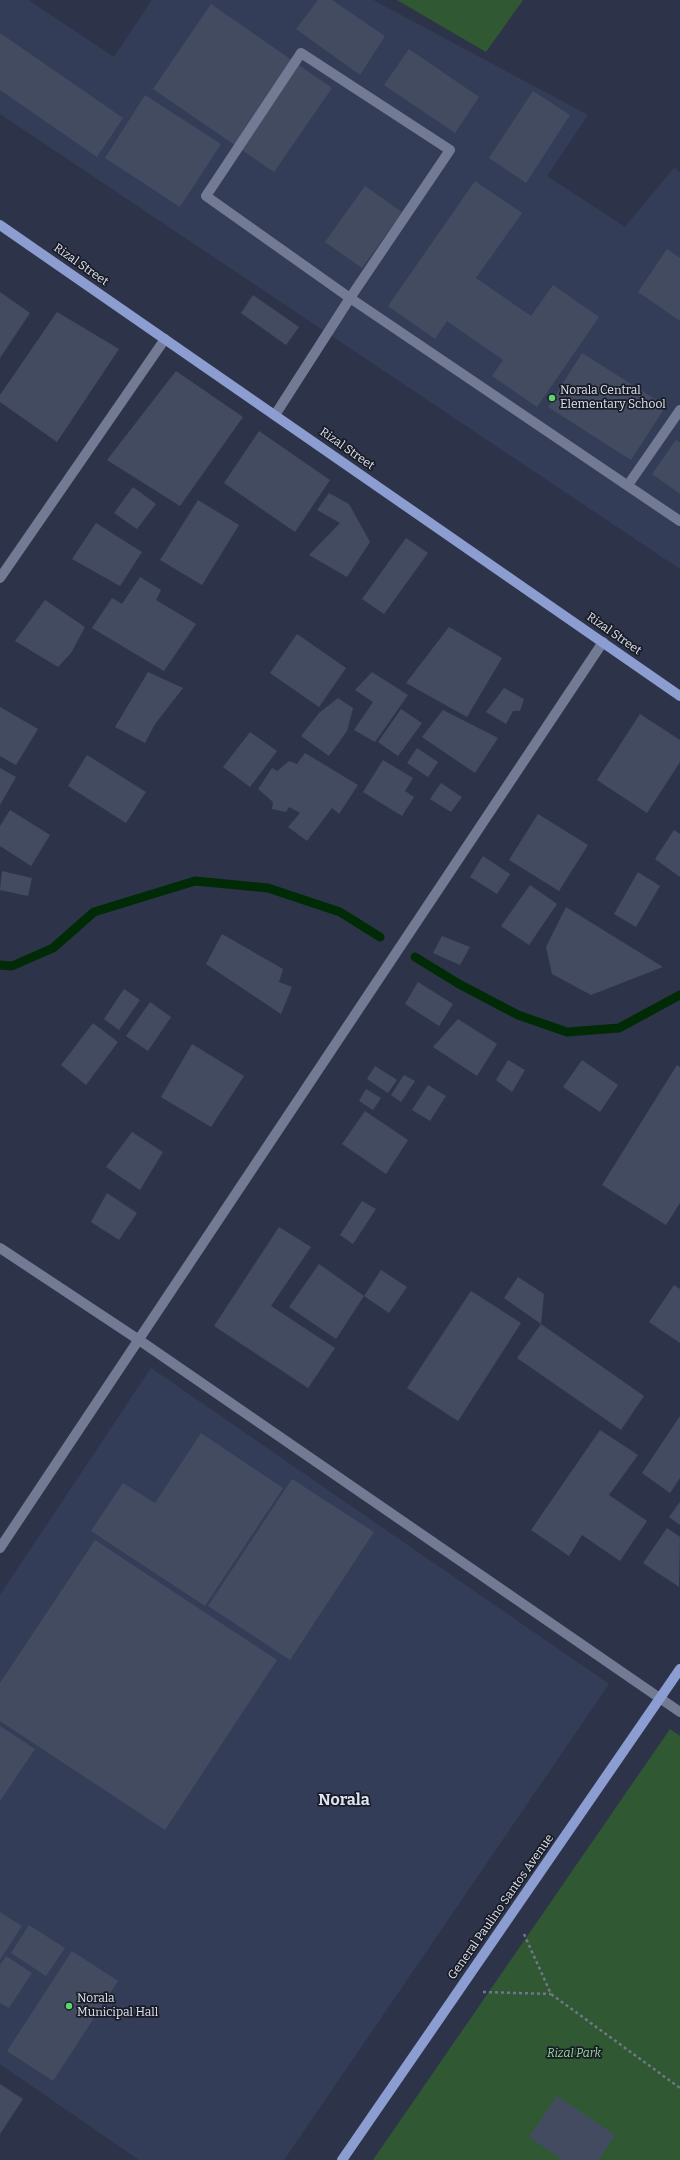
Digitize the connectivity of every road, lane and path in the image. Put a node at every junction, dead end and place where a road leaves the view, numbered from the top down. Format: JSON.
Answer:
{"nodes":[{"id":1,"x":0,"y":225,"type":"edge"},
{"id":2,"x":350,"y":298,"type":"junction"},
{"id":3,"x":165,"y":339,"type":"junction"},
{"id":4,"x":680,"y":410,"type":"edge"},
{"id":5,"x":275,"y":415,"type":"junction"},
{"id":6,"x":628,"y":485,"type":"junction"},
{"id":7,"x":680,"y":521,"type":"edge"},
{"id":8,"x":0,"y":578,"type":"edge"},
{"id":9,"x":603,"y":642,"type":"junction"},
{"id":10,"x":680,"y":696,"type":"edge"},
{"id":11,"x":0,"y":1248,"type":"edge"},
{"id":12,"x":139,"y":1340,"type":"junction"},
{"id":13,"x":0,"y":1548,"type":"edge"},
{"id":14,"x":680,"y":1669,"type":"edge"},
{"id":15,"x":660,"y":1698,"type":"junction"},
{"id":16,"x":680,"y":1712,"type":"edge"},
{"id":17,"x":514,"y":1910,"type":"junction"},
{"id":18,"x":459,"y":1991,"type":"junction"},
{"id":19,"x":551,"y":1994,"type":"junction"},
{"id":20,"x":680,"y":2088,"type":"edge"},
{"id":21,"x":342,"y":2160,"type":"edge"}],
"edges":[{"from":1,"to":3,"type":"main road","name":"Rizal Street"},
{"from":2,"to":2,"type":"street"},
{"from":2,"to":5,"type":"street"},
{"from":2,"to":6,"type":"street"},
{"from":3,"to":5,"type":"main road","name":"Rizal Street"},
{"from":3,"to":8,"type":"street"},
{"from":4,"to":6,"type":"street"},
{"from":5,"to":9,"type":"main road","name":"Rizal Street"},
{"from":6,"to":7,"type":"street"},
{"from":9,"to":10,"type":"main road","name":"Rizal Street"},
{"from":9,"to":12,"type":"street"},
{"from":11,"to":12,"type":"street"},
{"from":12,"to":13,"type":"street"},
{"from":12,"to":15,"type":"street"},
{"from":14,"to":15,"type":"main road","name":"General Paulino Santos Avenue"},
{"from":15,"to":16,"type":"street"},
{"from":15,"to":17,"type":"main road","name":"General Paulino Santos Avenue"},
{"from":17,"to":18,"type":"main road","name":"General Paulino Santos Avenue"},
{"from":17,"to":19,"type":"path"},
{"from":18,"to":19,"type":"path"},
{"from":18,"to":21,"type":"main road","name":"General Paulino Santos Avenue"},
{"from":19,"to":20,"type":"path"}]}
